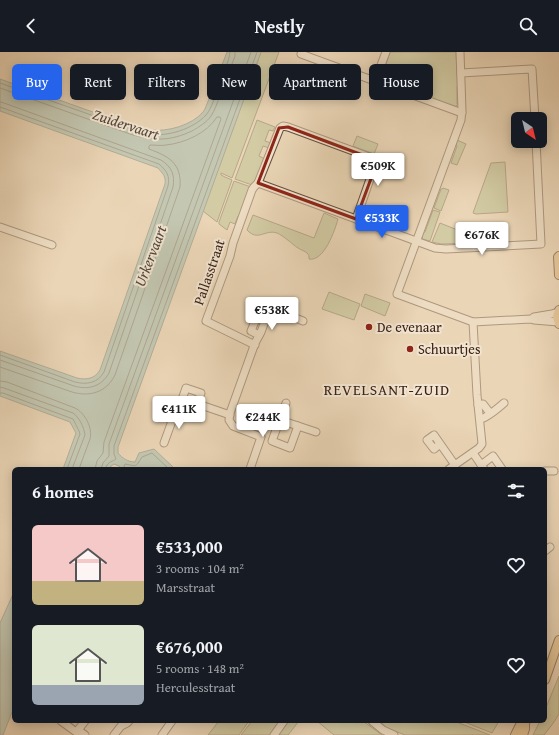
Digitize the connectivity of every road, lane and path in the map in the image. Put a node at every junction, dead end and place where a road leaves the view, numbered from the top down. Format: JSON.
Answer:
{"nodes":[{"id":1,"x":386,"y":52,"type":"edge"},
{"id":2,"x":460,"y":52,"type":"edge"},
{"id":3,"x":301,"y":53,"type":"edge"},
{"id":4,"x":381,"y":64,"type":"edge"},
{"id":5,"x":461,"y":72,"type":"junction"},
{"id":6,"x":369,"y":79,"type":"edge"},
{"id":7,"x":427,"y":100,"type":"edge"},
{"id":8,"x":534,"y":112,"type":"edge"},
{"id":9,"x":462,"y":113,"type":"junction"},
{"id":10,"x":536,"y":148,"type":"edge"},
{"id":11,"x":258,"y":183,"type":"junction"},
{"id":12,"x":356,"y":219,"type":"junction"},
{"id":13,"x":0,"y":226,"type":"edge"},
{"id":14,"x":416,"y":241,"type":"junction"},
{"id":15,"x":52,"y":245,"type":"dead end"},
{"id":16,"x":559,"y":256,"type":"edge"},
{"id":17,"x":559,"y":275,"type":"edge"},
{"id":18,"x":558,"y":311,"type":"edge"},
{"id":19,"x":531,"y":319,"type":"junction"},
{"id":20,"x":303,"y":321,"type":"dead end"},
{"id":21,"x":473,"y":322,"type":"junction"},
{"id":22,"x":559,"y":323,"type":"edge"},
{"id":23,"x":255,"y":345,"type":"junction"},
{"id":24,"x":286,"y":402,"type":"dead end"},
{"id":25,"x":504,"y":403,"type":"dead end"},
{"id":26,"x":198,"y":404,"type":"junction"},
{"id":27,"x":478,"y":405,"type":"junction"},
{"id":28,"x":179,"y":408,"type":"junction"},
{"id":29,"x":490,"y":413,"type":"junction"},
{"id":30,"x":230,"y":415,"type":"junction"},
{"id":31,"x":480,"y":419,"type":"junction"},
{"id":32,"x":280,"y":420,"type":"junction"},
{"id":33,"x":298,"y":426,"type":"junction"},
{"id":34,"x":316,"y":432,"type":"dead end"},
{"id":35,"x":261,"y":439,"type":"junction"},
{"id":36,"x":272,"y":441,"type":"junction"},
{"id":37,"x":164,"y":443,"type":"dead end"},
{"id":38,"x":440,"y":444,"type":"dead end"},
{"id":39,"x":473,"y":453,"type":"junction"},
{"id":40,"x":251,"y":467,"type":"edge"},
{"id":41,"x":452,"y":467,"type":"edge"},
{"id":42,"x":483,"y":467,"type":"edge"},
{"id":43,"x":501,"y":467,"type":"edge"},
{"id":44,"x":547,"y":471,"type":"edge"},
{"id":45,"x":554,"y":471,"type":"dead end"},
{"id":46,"x":559,"y":640,"type":"edge"},
{"id":47,"x":547,"y":674,"type":"edge"},
{"id":48,"x":65,"y":723,"type":"edge"},
{"id":49,"x":83,"y":723,"type":"edge"},
{"id":50,"x":128,"y":723,"type":"edge"},
{"id":51,"x":171,"y":723,"type":"edge"},
{"id":52,"x":283,"y":723,"type":"edge"},
{"id":53,"x":374,"y":723,"type":"edge"},
{"id":54,"x":524,"y":723,"type":"edge"},
{"id":55,"x":526,"y":723,"type":"edge"},
{"id":56,"x":78,"y":730,"type":"junction"},
{"id":57,"x":85,"y":735,"type":"edge"},
{"id":58,"x":114,"y":735,"type":"edge"},
{"id":59,"x":162,"y":735,"type":"edge"},
{"id":60,"x":274,"y":735,"type":"edge"},
{"id":61,"x":394,"y":735,"type":"edge"},
{"id":62,"x":515,"y":735,"type":"edge"},
{"id":63,"x":522,"y":735,"type":"edge"}],
"edges":[{"from":1,"to":4,"type":"street"},
{"from":2,"to":5,"type":"street"},
{"from":3,"to":6,"type":"street"},
{"from":5,"to":8,"type":"street"},
{"from":5,"to":9,"type":"street"},
{"from":7,"to":9,"type":"street"},
{"from":9,"to":14,"type":"street"},
{"from":10,"to":14,"type":"street"},
{"from":11,"to":12,"type":"street"},
{"from":11,"to":12,"type":"street"},
{"from":11,"to":23,"type":"street","name":"Pallasstraat"},
{"from":12,"to":14,"type":"street"},
{"from":13,"to":15,"type":"street"},
{"from":14,"to":21,"type":"street"},
{"from":16,"to":17,"type":"main road"},
{"from":18,"to":19,"type":"street"},
{"from":18,"to":22,"type":"main road"},
{"from":19,"to":21,"type":"street"},
{"from":19,"to":22,"type":"street"},
{"from":20,"to":23,"type":"street"},
{"from":21,"to":27,"type":"street"},
{"from":23,"to":30,"type":"street"},
{"from":24,"to":32,"type":"street"},
{"from":25,"to":29,"type":"street"},
{"from":26,"to":28,"type":"street"},
{"from":26,"to":28,"type":"street"},
{"from":26,"to":30,"type":"street"},
{"from":27,"to":29,"type":"street"},
{"from":27,"to":31,"type":"street"},
{"from":28,"to":37,"type":"street"},
{"from":29,"to":31,"type":"street"},
{"from":30,"to":35,"type":"street"},
{"from":31,"to":39,"type":"street"},
{"from":32,"to":33,"type":"street"},
{"from":32,"to":36,"type":"street"},
{"from":33,"to":34,"type":"street"},
{"from":33,"to":36,"type":"street"},
{"from":35,"to":36,"type":"street"},
{"from":35,"to":40,"type":"street"},
{"from":38,"to":41,"type":"street"},
{"from":39,"to":41,"type":"street"},
{"from":39,"to":42,"type":"street"},
{"from":42,"to":43,"type":"street"},
{"from":44,"to":45,"type":"street"},
{"from":46,"to":47,"type":"main road"},
{"from":48,"to":56,"type":"street"},
{"from":49,"to":56,"type":"street"},
{"from":50,"to":58,"type":"street"},
{"from":51,"to":59,"type":"street"},
{"from":52,"to":60,"type":"street"},
{"from":53,"to":61,"type":"street"},
{"from":54,"to":62,"type":"main road"},
{"from":55,"to":63,"type":"main road"},
{"from":56,"to":57,"type":"street"}]}
